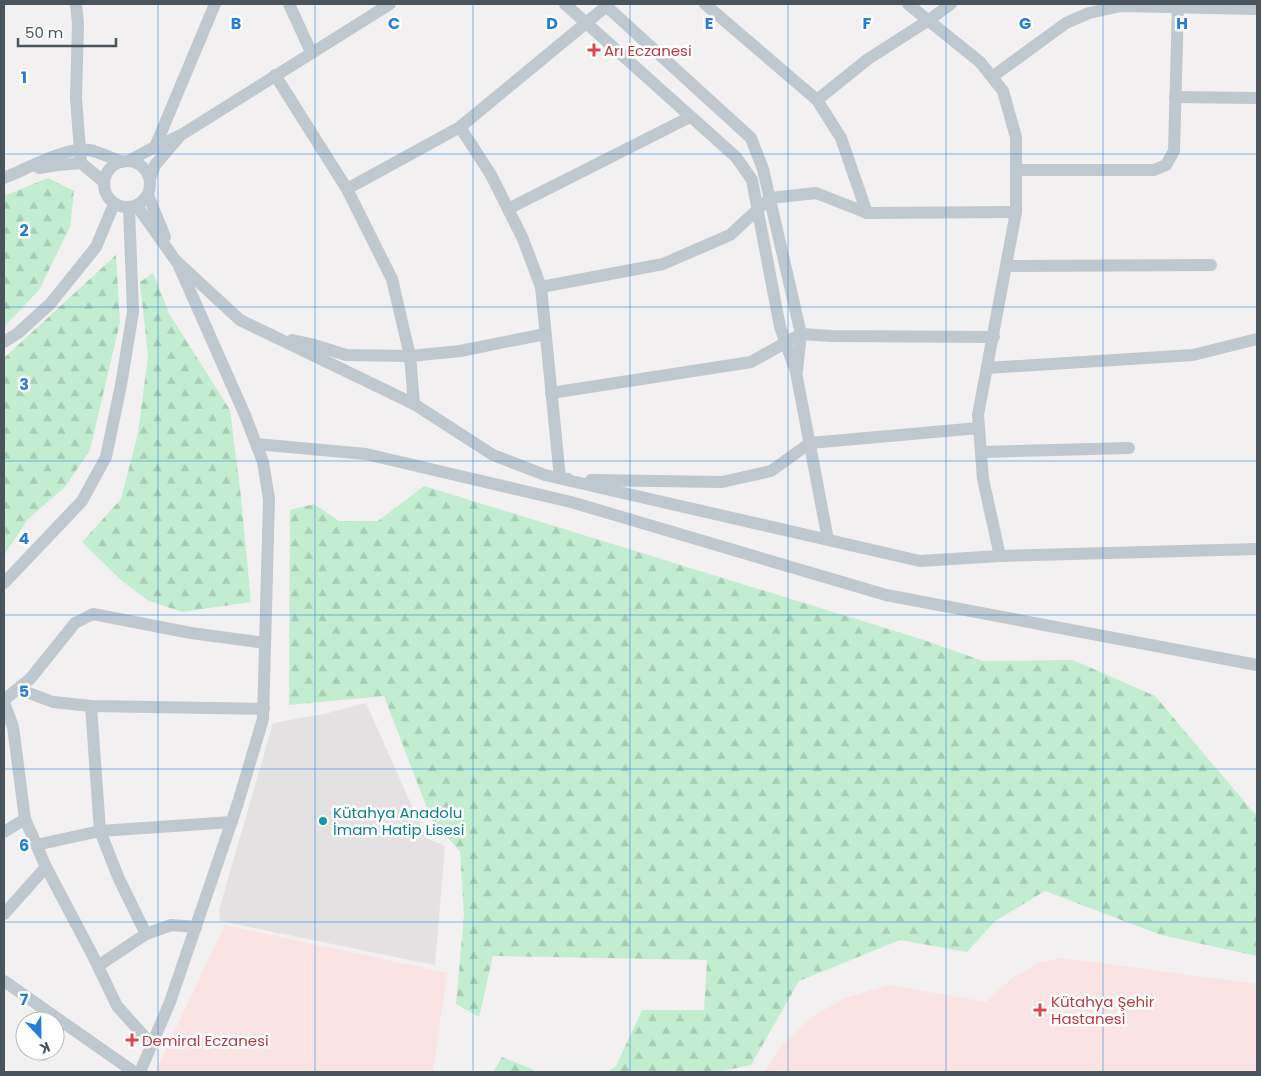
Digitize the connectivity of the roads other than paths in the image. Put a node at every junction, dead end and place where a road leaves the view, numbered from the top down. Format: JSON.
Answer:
{"nodes":[{"id":1,"x":76,"y":4,"type":"edge"},
{"id":2,"x":84,"y":4,"type":"edge"},
{"id":3,"x":390,"y":4,"type":"edge"},
{"id":4,"x":565,"y":4,"type":"edge"},
{"id":5,"x":705,"y":4,"type":"edge"},
{"id":6,"x":908,"y":4,"type":"edge"},
{"id":7,"x":951,"y":4,"type":"edge"},
{"id":8,"x":291,"y":5,"type":"edge"},
{"id":9,"x":606,"y":5,"type":"edge"},
{"id":10,"x":1178,"y":5,"type":"edge"},
{"id":11,"x":215,"y":6,"type":"edge"},
{"id":12,"x":1257,"y":9,"type":"edge"},
{"id":13,"x":929,"y":20,"type":"junction"},
{"id":14,"x":586,"y":23,"type":"junction"},
{"id":15,"x":77,"y":33,"type":"junction"},
{"id":16,"x":311,"y":52,"type":"junction"},
{"id":17,"x":275,"y":75,"type":"junction"},
{"id":18,"x":992,"y":77,"type":"junction"},
{"id":19,"x":1175,"y":97,"type":"junction"},
{"id":20,"x":1257,"y":98,"type":"edge"},
{"id":21,"x":817,"y":100,"type":"junction"},
{"id":22,"x":690,"y":117,"type":"junction"},
{"id":23,"x":460,"y":127,"type":"junction"},
{"id":24,"x":181,"y":135,"type":"junction"},
{"id":25,"x":156,"y":147,"type":"junction"},
{"id":26,"x":81,"y":150,"type":"junction"},
{"id":27,"x":126,"y":161,"type":"junction"},
{"id":28,"x":81,"y":164,"type":"junction"},
{"id":29,"x":24,"y":170,"type":"junction"},
{"id":30,"x":1016,"y":170,"type":"junction"},
{"id":31,"x":4,"y":178,"type":"edge"},
{"id":32,"x":150,"y":179,"type":"junction"},
{"id":33,"x":104,"y":182,"type":"junction"},
{"id":34,"x":347,"y":189,"type":"junction"},
{"id":35,"x":148,"y":195,"type":"junction"},
{"id":36,"x":770,"y":198,"type":"junction"},
{"id":37,"x":114,"y":204,"type":"junction"},
{"id":38,"x":133,"y":207,"type":"junction"},
{"id":39,"x":508,"y":209,"type":"junction"},
{"id":40,"x":757,"y":209,"type":"junction"},
{"id":41,"x":1016,"y":212,"type":"junction"},
{"id":42,"x":867,"y":213,"type":"junction"},
{"id":43,"x":176,"y":261,"type":"junction"},
{"id":44,"x":1211,"y":265,"type":"dead end"},
{"id":45,"x":1006,"y":266,"type":"junction"},
{"id":46,"x":540,"y":287,"type":"junction"},
{"id":47,"x":545,"y":334,"type":"junction"},
{"id":48,"x":801,"y":334,"type":"junction"},
{"id":49,"x":994,"y":336,"type":"junction"},
{"id":50,"x":275,"y":337,"type":"junction"},
{"id":51,"x":1257,"y":340,"type":"edge"},
{"id":52,"x":4,"y":342,"type":"edge"},
{"id":53,"x":786,"y":343,"type":"junction"},
{"id":54,"x":410,"y":356,"type":"junction"},
{"id":55,"x":988,"y":368,"type":"junction"},
{"id":56,"x":796,"y":372,"type":"junction"},
{"id":57,"x":552,"y":393,"type":"junction"},
{"id":58,"x":414,"y":404,"type":"junction"},
{"id":59,"x":979,"y":428,"type":"junction"},
{"id":60,"x":810,"y":443,"type":"junction"},
{"id":61,"x":256,"y":444,"type":"junction"},
{"id":62,"x":1129,"y":448,"type":"dead end"},
{"id":63,"x":981,"y":452,"type":"junction"},
{"id":64,"x":560,"y":478,"type":"junction"},
{"id":65,"x":828,"y":540,"type":"junction"},
{"id":66,"x":1257,"y":549,"type":"edge"},
{"id":67,"x":1000,"y":556,"type":"junction"},
{"id":68,"x":4,"y":583,"type":"edge"},
{"id":69,"x":265,"y":643,"type":"junction"},
{"id":70,"x":1257,"y":665,"type":"edge"},
{"id":71,"x":18,"y":689,"type":"junction"},
{"id":72,"x":4,"y":701,"type":"edge"},
{"id":73,"x":91,"y":706,"type":"junction"},
{"id":74,"x":264,"y":708,"type":"junction"},
{"id":75,"x":25,"y":819,"type":"junction"},
{"id":76,"x":232,"y":822,"type":"junction"},
{"id":77,"x":100,"y":831,"type":"junction"},
{"id":78,"x":4,"y":832,"type":"edge"},
{"id":79,"x":36,"y":844,"type":"junction"},
{"id":80,"x":46,"y":867,"type":"junction"},
{"id":81,"x":4,"y":914,"type":"edge"},
{"id":82,"x":196,"y":927,"type":"junction"},
{"id":83,"x":146,"y":934,"type":"junction"},
{"id":84,"x":98,"y":966,"type":"junction"},
{"id":85,"x":4,"y":981,"type":"edge"},
{"id":86,"x":152,"y":1044,"type":"junction"},
{"id":87,"x":141,"y":1070,"type":"edge"}],
"edges":[{"from":1,"to":15,"type":"street"},
{"from":2,"to":15,"type":"street"},
{"from":3,"to":16,"type":"street"},
{"from":4,"to":14,"type":"street"},
{"from":5,"to":21,"type":"street"},
{"from":6,"to":13,"type":"street"},
{"from":7,"to":13,"type":"street"},
{"from":8,"to":16,"type":"street"},
{"from":9,"to":14,"type":"street"},
{"from":9,"to":36,"type":"street"},
{"from":10,"to":12,"type":"street"},
{"from":10,"to":18,"type":"street"},
{"from":10,"to":19,"type":"street"},
{"from":11,"to":25,"type":"street"},
{"from":13,"to":18,"type":"street"},
{"from":13,"to":21,"type":"street"},
{"from":14,"to":22,"type":"street"},
{"from":14,"to":23,"type":"street"},
{"from":15,"to":26,"type":"street"},
{"from":16,"to":17,"type":"street"},
{"from":17,"to":24,"type":"street"},
{"from":17,"to":34,"type":"street"},
{"from":18,"to":30,"type":"street"},
{"from":19,"to":20,"type":"street"},
{"from":19,"to":30,"type":"street"},
{"from":21,"to":42,"type":"street"},
{"from":22,"to":39,"type":"street"},
{"from":22,"to":40,"type":"street"},
{"from":23,"to":34,"type":"street"},
{"from":23,"to":39,"type":"street"},
{"from":24,"to":25,"type":"street"},
{"from":24,"to":32,"type":"street"},
{"from":25,"to":27,"type":"street"},
{"from":26,"to":27,"type":"street"},
{"from":26,"to":28,"type":"street"},
{"from":26,"to":29,"type":"street"},
{"from":27,"to":32,"type":"street"},
{"from":27,"to":33,"type":"street"},
{"from":28,"to":29,"type":"street"},
{"from":28,"to":33,"type":"street"},
{"from":29,"to":31,"type":"street"},
{"from":30,"to":41,"type":"street"},
{"from":32,"to":35,"type":"street"},
{"from":33,"to":37,"type":"street"},
{"from":34,"to":54,"type":"street"},
{"from":35,"to":38,"type":"street"},
{"from":35,"to":43,"type":"street"},
{"from":36,"to":40,"type":"street"},
{"from":36,"to":42,"type":"street"},
{"from":36,"to":48,"type":"street"},
{"from":37,"to":38,"type":"street"},
{"from":37,"to":52,"type":"street"},
{"from":38,"to":43,"type":"street"},
{"from":38,"to":68,"type":"street"},
{"from":39,"to":46,"type":"street"},
{"from":40,"to":46,"type":"street"},
{"from":40,"to":53,"type":"street"},
{"from":41,"to":42,"type":"street"},
{"from":41,"to":45,"type":"street"},
{"from":43,"to":50,"type":"street"},
{"from":43,"to":61,"type":"street"},
{"from":44,"to":45,"type":"street"},
{"from":45,"to":49,"type":"street"},
{"from":46,"to":47,"type":"street"},
{"from":47,"to":54,"type":"street"},
{"from":47,"to":57,"type":"street"},
{"from":48,"to":49,"type":"street"},
{"from":48,"to":53,"type":"street"},
{"from":48,"to":56,"type":"street"},
{"from":49,"to":55,"type":"street"},
{"from":50,"to":54,"type":"street"},
{"from":50,"to":58,"type":"street"},
{"from":51,"to":55,"type":"street"},
{"from":53,"to":56,"type":"street"},
{"from":53,"to":57,"type":"street"},
{"from":54,"to":58,"type":"street"},
{"from":55,"to":59,"type":"street"},
{"from":56,"to":60,"type":"street"},
{"from":57,"to":64,"type":"street"},
{"from":58,"to":64,"type":"street"},
{"from":59,"to":60,"type":"street"},
{"from":59,"to":63,"type":"street"},
{"from":60,"to":64,"type":"street"},
{"from":60,"to":65,"type":"street"},
{"from":61,"to":69,"type":"street"},
{"from":61,"to":70,"type":"street"},
{"from":62,"to":63,"type":"street"},
{"from":63,"to":67,"type":"street"},
{"from":64,"to":65,"type":"street"},
{"from":65,"to":67,"type":"street"},
{"from":66,"to":67,"type":"street"},
{"from":69,"to":71,"type":"street"},
{"from":69,"to":74,"type":"street"},
{"from":71,"to":72,"type":"street"},
{"from":71,"to":73,"type":"street"},
{"from":72,"to":75,"type":"street"},
{"from":73,"to":74,"type":"street"},
{"from":73,"to":77,"type":"street"},
{"from":74,"to":76,"type":"street"},
{"from":75,"to":78,"type":"street"},
{"from":75,"to":79,"type":"street"},
{"from":76,"to":77,"type":"street"},
{"from":76,"to":82,"type":"street"},
{"from":77,"to":79,"type":"street"},
{"from":77,"to":83,"type":"street"},
{"from":79,"to":80,"type":"street"},
{"from":80,"to":81,"type":"street"},
{"from":80,"to":84,"type":"street"},
{"from":82,"to":83,"type":"street"},
{"from":82,"to":86,"type":"street"},
{"from":83,"to":84,"type":"street"},
{"from":84,"to":86,"type":"street"},
{"from":85,"to":87,"type":"street"},
{"from":86,"to":87,"type":"street"}]}
